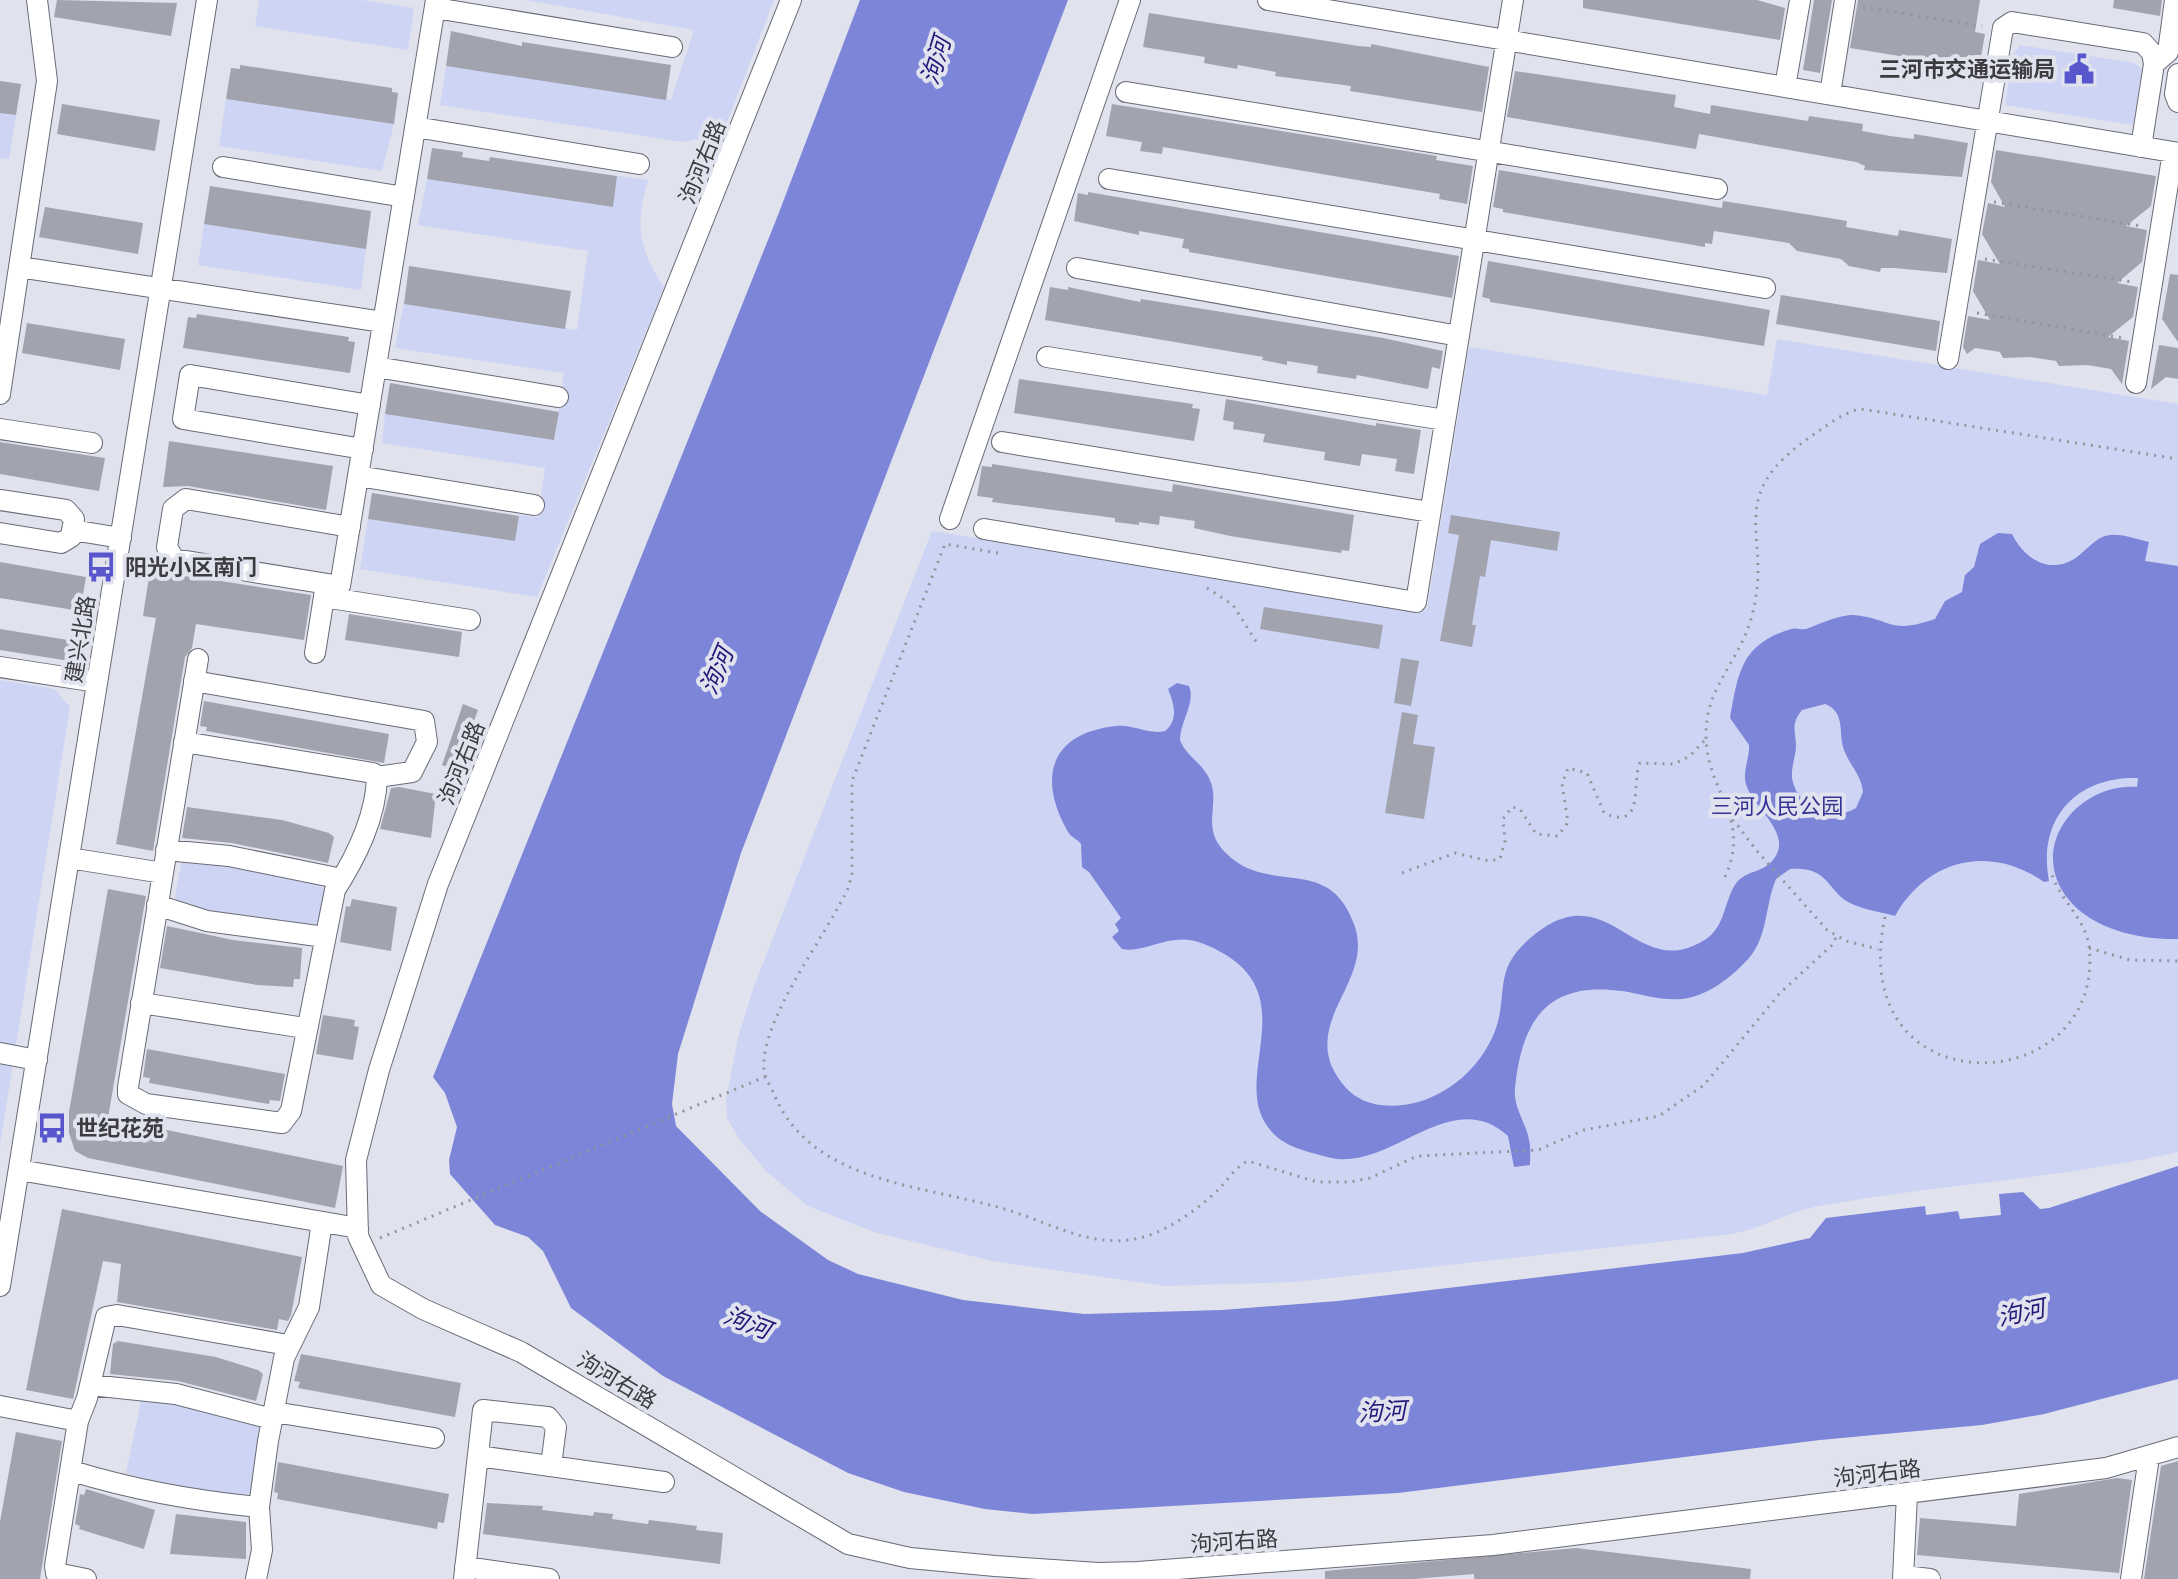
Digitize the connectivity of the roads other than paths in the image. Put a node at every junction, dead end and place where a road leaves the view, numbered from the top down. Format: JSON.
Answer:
{"nodes":[{"id":1,"x":37,"y":0,"type":"edge"},
{"id":2,"x":207,"y":0,"type":"edge"},
{"id":3,"x":791,"y":0,"type":"edge"},
{"id":4,"x":1130,"y":0,"type":"edge"},
{"id":5,"x":1268,"y":0,"type":"edge"},
{"id":6,"x":1513,"y":0,"type":"edge"},
{"id":7,"x":1800,"y":0,"type":"edge"},
{"id":8,"x":2175,"y":0,"type":"edge"},
{"id":9,"x":1844,"y":2,"type":"edge"},
{"id":10,"x":435,"y":4,"type":"edge"},
{"id":11,"x":1507,"y":40,"type":"junction"},
{"id":12,"x":672,"y":47,"type":"dead end"},
{"id":13,"x":2154,"y":64,"type":"junction"},
{"id":14,"x":2178,"y":74,"type":"edge"},
{"id":15,"x":1785,"y":87,"type":"junction"},
{"id":16,"x":1126,"y":92,"type":"dead end"},
{"id":17,"x":1830,"y":94,"type":"junction"},
{"id":18,"x":2178,"y":102,"type":"edge"},
{"id":19,"x":1988,"y":121,"type":"junction"},
{"id":20,"x":415,"y":127,"type":"junction"},
{"id":21,"x":2141,"y":147,"type":"junction"},
{"id":22,"x":1489,"y":151,"type":"junction"},
{"id":23,"x":2175,"y":153,"type":"edge"},
{"id":24,"x":639,"y":164,"type":"dead end"},
{"id":25,"x":223,"y":167,"type":"dead end"},
{"id":26,"x":1109,"y":179,"type":"dead end"},
{"id":27,"x":1717,"y":189,"type":"dead end"},
{"id":28,"x":404,"y":197,"type":"junction"},
{"id":29,"x":1474,"y":240,"type":"junction"},
{"id":30,"x":19,"y":267,"type":"junction"},
{"id":31,"x":1077,"y":268,"type":"dead end"},
{"id":32,"x":161,"y":288,"type":"junction"},
{"id":33,"x":1765,"y":288,"type":"dead end"},
{"id":34,"x":383,"y":322,"type":"junction"},
{"id":35,"x":1459,"y":336,"type":"junction"},
{"id":36,"x":1047,"y":357,"type":"dead end"},
{"id":37,"x":1948,"y":359,"type":"dead end"},
{"id":38,"x":376,"y":367,"type":"junction"},
{"id":39,"x":2136,"y":383,"type":"dead end"},
{"id":40,"x":0,"y":394,"type":"edge"},
{"id":41,"x":558,"y":397,"type":"dead end"},
{"id":42,"x":370,"y":405,"type":"junction"},
{"id":43,"x":1445,"y":420,"type":"junction"},
{"id":44,"x":0,"y":429,"type":"edge"},
{"id":45,"x":1002,"y":442,"type":"dead end"},
{"id":46,"x":92,"y":443,"type":"dead end"},
{"id":47,"x":363,"y":449,"type":"junction"},
{"id":48,"x":358,"y":476,"type":"junction"},
{"id":49,"x":0,"y":500,"type":"edge"},
{"id":50,"x":534,"y":505,"type":"dead end"},
{"id":51,"x":1430,"y":512,"type":"junction"},
{"id":52,"x":950,"y":519,"type":"dead end"},
{"id":53,"x":350,"y":527,"type":"junction"},
{"id":54,"x":984,"y":529,"type":"dead end"},
{"id":55,"x":72,"y":530,"type":"junction"},
{"id":56,"x":0,"y":533,"type":"edge"},
{"id":57,"x":121,"y":538,"type":"junction"},
{"id":58,"x":325,"y":591,"type":"junction"},
{"id":59,"x":470,"y":620,"type":"dead end"},
{"id":60,"x":315,"y":653,"type":"dead end"},
{"id":61,"x":198,"y":659,"type":"dead end"},
{"id":62,"x":0,"y":667,"type":"edge"},
{"id":63,"x":194,"y":681,"type":"junction"},
{"id":64,"x":97,"y":682,"type":"junction"},
{"id":65,"x":184,"y":742,"type":"junction"},
{"id":66,"x":377,"y":777,"type":"junction"},
{"id":67,"x":166,"y":850,"type":"junction"},
{"id":68,"x":69,"y":858,"type":"junction"},
{"id":69,"x":163,"y":873,"type":"junction"},
{"id":70,"x":342,"y":879,"type":"junction"},
{"id":71,"x":157,"y":905,"type":"junction"},
{"id":72,"x":325,"y":937,"type":"junction"},
{"id":73,"x":141,"y":1003,"type":"junction"},
{"id":74,"x":305,"y":1028,"type":"junction"},
{"id":75,"x":0,"y":1053,"type":"edge"},
{"id":76,"x":37,"y":1060,"type":"junction"},
{"id":77,"x":19,"y":1170,"type":"junction"},
{"id":78,"x":322,"y":1222,"type":"junction"},
{"id":79,"x":4,"y":1237,"type":"edge"},
{"id":80,"x":360,"y":1237,"type":"junction"},
{"id":81,"x":0,"y":1286,"type":"edge"},
{"id":82,"x":288,"y":1345,"type":"junction"},
{"id":83,"x":90,"y":1385,"type":"junction"},
{"id":84,"x":0,"y":1406,"type":"edge"},
{"id":85,"x":273,"y":1416,"type":"junction"},
{"id":86,"x":78,"y":1421,"type":"junction"},
{"id":87,"x":434,"y":1438,"type":"dead end"},
{"id":88,"x":2178,"y":1447,"type":"edge"},
{"id":89,"x":478,"y":1456,"type":"junction"},
{"id":90,"x":2149,"y":1457,"type":"junction"},
{"id":91,"x":551,"y":1466,"type":"junction"},
{"id":92,"x":72,"y":1471,"type":"junction"},
{"id":93,"x":664,"y":1482,"type":"dead end"},
{"id":94,"x":1907,"y":1494,"type":"junction"},
{"id":95,"x":259,"y":1507,"type":"junction"},
{"id":96,"x":464,"y":1573,"type":"edge"},
{"id":97,"x":1904,"y":1577,"type":"edge"},
{"id":98,"x":86,"y":1579,"type":"edge"},
{"id":99,"x":256,"y":1579,"type":"edge"},
{"id":100,"x":549,"y":1579,"type":"edge"},
{"id":101,"x":1930,"y":1579,"type":"edge"},
{"id":102,"x":2131,"y":1579,"type":"edge"}],
"edges":[{"from":1,"to":30,"type":"street"},
{"from":2,"to":32,"type":"street","name":"建兴北路"},
{"from":3,"to":80,"type":"street","name":"泃河右路"},
{"from":4,"to":52,"type":"street"},
{"from":5,"to":11,"type":"street"},
{"from":6,"to":11,"type":"street"},
{"from":7,"to":15,"type":"street"},
{"from":8,"to":13,"type":"street"},
{"from":9,"to":17,"type":"street"},
{"from":10,"to":12,"type":"street"},
{"from":10,"to":20,"type":"street"},
{"from":11,"to":15,"type":"street"},
{"from":11,"to":22,"type":"street"},
{"from":13,"to":19,"type":"street"},
{"from":13,"to":21,"type":"street"},
{"from":14,"to":18,"type":"street"},
{"from":15,"to":17,"type":"street"},
{"from":16,"to":22,"type":"street"},
{"from":17,"to":19,"type":"street"},
{"from":19,"to":21,"type":"street"},
{"from":19,"to":37,"type":"street"},
{"from":20,"to":24,"type":"street"},
{"from":20,"to":28,"type":"street"},
{"from":21,"to":23,"type":"street"},
{"from":22,"to":27,"type":"street"},
{"from":22,"to":29,"type":"street"},
{"from":23,"to":39,"type":"street"},
{"from":25,"to":28,"type":"street"},
{"from":26,"to":29,"type":"street"},
{"from":28,"to":34,"type":"street"},
{"from":29,"to":33,"type":"street"},
{"from":29,"to":35,"type":"street"},
{"from":30,"to":32,"type":"street"},
{"from":30,"to":40,"type":"street"},
{"from":31,"to":35,"type":"street"},
{"from":32,"to":34,"type":"street"},
{"from":32,"to":57,"type":"street","name":"建兴北路"},
{"from":34,"to":38,"type":"street"},
{"from":35,"to":43,"type":"street"},
{"from":36,"to":43,"type":"street"},
{"from":38,"to":41,"type":"street"},
{"from":38,"to":42,"type":"street"},
{"from":42,"to":47,"type":"street"},
{"from":42,"to":47,"type":"street"},
{"from":43,"to":51,"type":"street"},
{"from":44,"to":46,"type":"street"},
{"from":45,"to":51,"type":"street"},
{"from":47,"to":48,"type":"street"},
{"from":48,"to":50,"type":"street"},
{"from":48,"to":53,"type":"street"},
{"from":49,"to":55,"type":"street"},
{"from":51,"to":54,"type":"street"},
{"from":53,"to":58,"type":"street"},
{"from":53,"to":58,"type":"street"},
{"from":55,"to":56,"type":"street"},
{"from":55,"to":57,"type":"street"},
{"from":57,"to":64,"type":"street","name":"建兴北路"},
{"from":58,"to":59,"type":"street"},
{"from":58,"to":60,"type":"street"},
{"from":61,"to":63,"type":"street"},
{"from":62,"to":64,"type":"street"},
{"from":63,"to":65,"type":"street"},
{"from":63,"to":66,"type":"street"},
{"from":64,"to":68,"type":"street","name":"建兴北路"},
{"from":65,"to":66,"type":"street"},
{"from":65,"to":67,"type":"street"},
{"from":66,"to":70,"type":"street"},
{"from":67,"to":69,"type":"street"},
{"from":67,"to":70,"type":"street"},
{"from":68,"to":69,"type":"street"},
{"from":68,"to":76,"type":"street","name":"建兴北路"},
{"from":69,"to":71,"type":"street"},
{"from":70,"to":72,"type":"street"},
{"from":71,"to":72,"type":"street"},
{"from":71,"to":73,"type":"street"},
{"from":72,"to":74,"type":"street"},
{"from":73,"to":74,"type":"street"},
{"from":73,"to":74,"type":"street"},
{"from":75,"to":76,"type":"street"},
{"from":76,"to":77,"type":"street","name":"建兴北路"},
{"from":77,"to":78,"type":"street"},
{"from":77,"to":79,"type":"street","name":"建兴北路"},
{"from":78,"to":80,"type":"street"},
{"from":78,"to":82,"type":"street"},
{"from":79,"to":81,"type":"street","name":"建兴北路"},
{"from":80,"to":94,"type":"street","name":"泃河右路"},
{"from":82,"to":83,"type":"street"},
{"from":82,"to":85,"type":"street"},
{"from":83,"to":85,"type":"street"},
{"from":83,"to":86,"type":"street"},
{"from":84,"to":86,"type":"street"},
{"from":85,"to":87,"type":"street"},
{"from":85,"to":95,"type":"street"},
{"from":86,"to":92,"type":"street"},
{"from":88,"to":90,"type":"street","name":"泃河右路"},
{"from":89,"to":91,"type":"street"},
{"from":89,"to":91,"type":"street"},
{"from":89,"to":96,"type":"street"},
{"from":90,"to":94,"type":"street","name":"泃河右路"},
{"from":90,"to":102,"type":"street"},
{"from":91,"to":93,"type":"street"},
{"from":92,"to":95,"type":"street"},
{"from":92,"to":98,"type":"street"},
{"from":94,"to":97,"type":"street"},
{"from":95,"to":99,"type":"street"},
{"from":96,"to":100,"type":"street"},
{"from":97,"to":101,"type":"street"}]}
